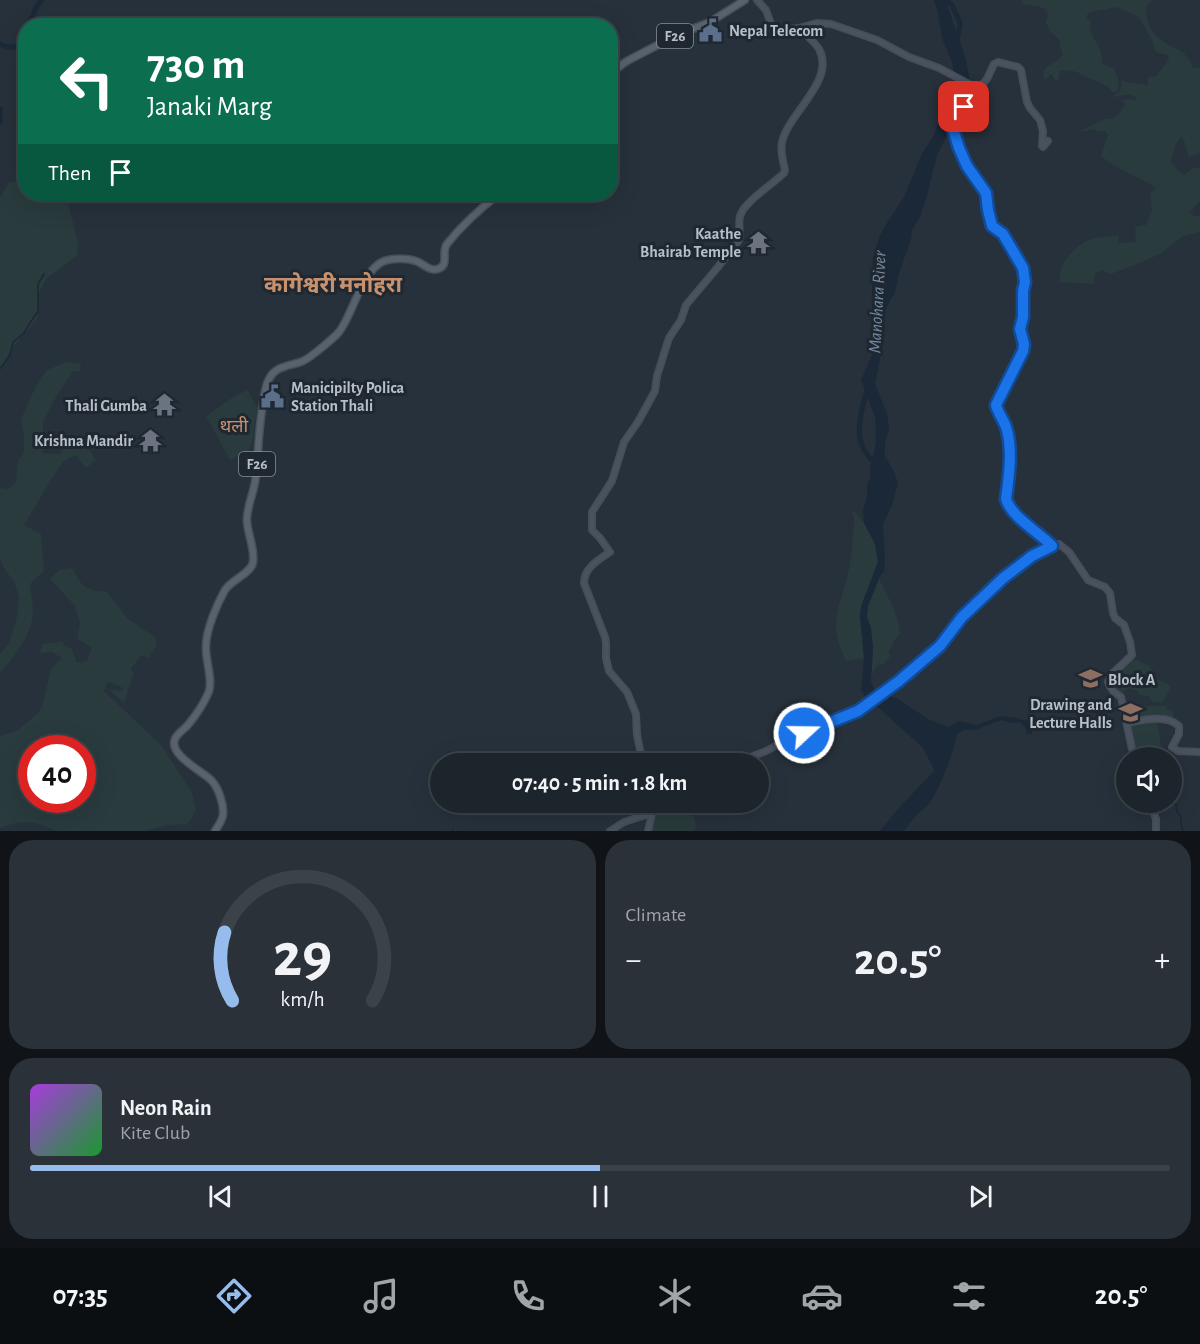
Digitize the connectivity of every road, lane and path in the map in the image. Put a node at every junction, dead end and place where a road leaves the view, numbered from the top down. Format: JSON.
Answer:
{"nodes":[{"id":1,"x":745,"y":0,"type":"edge"},
{"id":2,"x":757,"y":0,"type":"edge"},
{"id":3,"x":799,"y":28,"type":"junction"},
{"id":4,"x":618,"y":68,"type":"edge"},
{"id":5,"x":979,"y":88,"type":"junction"},
{"id":6,"x":1048,"y":141,"type":"dead end"},
{"id":7,"x":491,"y":201,"type":"edge"},
{"id":8,"x":1052,"y":546,"type":"junction"},
{"id":9,"x":1127,"y":723,"type":"junction"},
{"id":10,"x":1132,"y":747,"type":"edge"},
{"id":11,"x":1200,"y":752,"type":"edge"},
{"id":12,"x":641,"y":753,"type":"edge"},
{"id":13,"x":761,"y":753,"type":"edge"},
{"id":14,"x":652,"y":813,"type":"joint"},
{"id":15,"x":1154,"y":813,"type":"edge"},
{"id":16,"x":215,"y":831,"type":"edge"},
{"id":17,"x":610,"y":831,"type":"edge"},
{"id":18,"x":648,"y":831,"type":"edge"},
{"id":19,"x":1156,"y":831,"type":"edge"}],
"edges":[{"from":1,"to":4,"type":"main road","number":"F26"},
{"from":2,"to":3,"type":"street"},
{"from":3,"to":5,"type":"street"},
{"from":3,"to":12,"type":"street"},
{"from":5,"to":6,"type":"street"},
{"from":5,"to":8,"type":"street"},
{"from":7,"to":16,"type":"main road","number":"F26"},
{"from":8,"to":9,"type":"street"},
{"from":8,"to":13,"type":"street"},
{"from":9,"to":10,"type":"street"},
{"from":9,"to":11,"type":"street"},
{"from":14,"to":17,"type":"street"},
{"from":14,"to":18,"type":"street"},
{"from":15,"to":19,"type":"street"}]}
